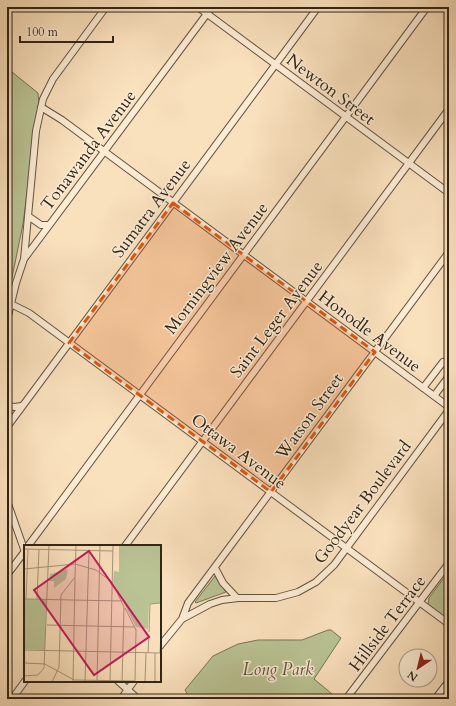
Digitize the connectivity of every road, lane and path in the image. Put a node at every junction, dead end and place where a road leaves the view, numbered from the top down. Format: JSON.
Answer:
{"nodes":[{"id":1,"x":106,"y":7,"type":"edge"},
{"id":2,"x":198,"y":7,"type":"edge"},
{"id":3,"x":212,"y":7,"type":"edge"},
{"id":4,"x":318,"y":7,"type":"edge"},
{"id":5,"x":427,"y":7,"type":"edge"},
{"id":6,"x":207,"y":14,"type":"junction"},
{"id":7,"x":275,"y":65,"type":"junction"},
{"id":8,"x":41,"y":107,"type":"junction"},
{"id":9,"x":449,"y":109,"type":"edge"},
{"id":10,"x":346,"y":117,"type":"junction"},
{"id":11,"x":104,"y":151,"type":"junction"},
{"id":12,"x":409,"y":164,"type":"junction"},
{"id":13,"x":449,"y":193,"type":"edge"},
{"id":14,"x":173,"y":203,"type":"junction"},
{"id":15,"x":28,"y":216,"type":"junction"},
{"id":16,"x":49,"y":225,"type":"junction"},
{"id":17,"x":449,"y":252,"type":"edge"},
{"id":18,"x":244,"y":254,"type":"junction"},
{"id":19,"x":24,"y":259,"type":"junction"},
{"id":20,"x":307,"y":301,"type":"junction"},
{"id":21,"x":11,"y":304,"type":"junction"},
{"id":22,"x":7,"y":320,"type":"edge"},
{"id":23,"x":69,"y":343,"type":"junction"},
{"id":24,"x":375,"y":352,"type":"junction"},
{"id":25,"x":449,"y":366,"type":"edge"},
{"id":26,"x":449,"y":376,"type":"edge"},
{"id":27,"x":423,"y":388,"type":"junction"},
{"id":28,"x":139,"y":395,"type":"junction"},
{"id":29,"x":434,"y":396,"type":"junction"},
{"id":30,"x":7,"y":406,"type":"edge"},
{"id":31,"x":21,"y":406,"type":"junction"},
{"id":32,"x":449,"y":407,"type":"edge"},
{"id":33,"x":449,"y":410,"type":"edge"},
{"id":34,"x":7,"y":427,"type":"edge"},
{"id":35,"x":203,"y":442,"type":"junction"},
{"id":36,"x":271,"y":492,"type":"junction"},
{"id":37,"x":7,"y":501,"type":"edge"},
{"id":38,"x":29,"y":545,"type":"edge"},
{"id":39,"x":126,"y":545,"type":"edge"},
{"id":40,"x":24,"y":548,"type":"edge"},
{"id":41,"x":346,"y":548,"type":"junction"},
{"id":42,"x":24,"y":552,"type":"edge"},
{"id":43,"x":449,"y":563,"type":"edge"},
{"id":44,"x":215,"y":568,"type":"junction"},
{"id":45,"x":7,"y":575,"type":"edge"},
{"id":46,"x":237,"y":598,"type":"junction"},
{"id":47,"x":420,"y":603,"type":"junction"},
{"id":48,"x":182,"y":619,"type":"junction"},
{"id":49,"x":449,"y":624,"type":"edge"},
{"id":50,"x":161,"y":645,"type":"edge"},
{"id":51,"x":449,"y":681,"type":"edge"},
{"id":52,"x":24,"y":682,"type":"edge"},
{"id":53,"x":119,"y":682,"type":"edge"},
{"id":54,"x":133,"y":682,"type":"edge"},
{"id":55,"x":127,"y":691,"type":"junction"},
{"id":56,"x":12,"y":699,"type":"edge"},
{"id":57,"x":121,"y":699,"type":"edge"},
{"id":58,"x":138,"y":699,"type":"edge"},
{"id":59,"x":346,"y":699,"type":"edge"},
{"id":60,"x":435,"y":699,"type":"edge"}],
"edges":[{"from":1,"to":8,"type":"street"},
{"from":2,"to":6,"type":"street","name":"Newton Street"},
{"from":3,"to":6,"type":"street","name":"Tonawanda Avenue"},
{"from":4,"to":7,"type":"street","name":"Sumatra Avenue"},
{"from":5,"to":10,"type":"street","name":"Morningview Avenue"},
{"from":6,"to":7,"type":"street","name":"Newton Street"},
{"from":6,"to":11,"type":"street","name":"Tonawanda Avenue"},
{"from":7,"to":10,"type":"street","name":"Newton Street"},
{"from":7,"to":14,"type":"street","name":"Sumatra Avenue"},
{"from":8,"to":11,"type":"street","name":"Honodle Avenue"},
{"from":8,"to":15,"type":"street"},
{"from":9,"to":12,"type":"street","name":"Saint Leger Avenue"},
{"from":10,"to":12,"type":"street","name":"Newton Street"},
{"from":10,"to":18,"type":"street","name":"Morningview Avenue"},
{"from":11,"to":14,"type":"street","name":"Honodle Avenue"},
{"from":11,"to":16,"type":"street","name":"Tonawanda Avenue"},
{"from":12,"to":13,"type":"street","name":"Newton Street"},
{"from":12,"to":20,"type":"street","name":"Saint Leger Avenue"},
{"from":14,"to":18,"type":"street","name":"Honodle Avenue"},
{"from":14,"to":23,"type":"street","name":"Sumatra Avenue"},
{"from":15,"to":16,"type":"street"},
{"from":15,"to":19,"type":"street"},
{"from":16,"to":19,"type":"street","name":"Tonawanda Avenue"},
{"from":17,"to":24,"type":"street","name":"Watson Street"},
{"from":18,"to":20,"type":"street","name":"Honodle Avenue"},
{"from":18,"to":28,"type":"street","name":"Morningview Avenue"},
{"from":19,"to":21,"type":"street","name":"Tonawanda Avenue"},
{"from":20,"to":24,"type":"street","name":"Honodle Avenue"},
{"from":20,"to":35,"type":"street","name":"Saint Leger Avenue"},
{"from":21,"to":22,"type":"street","name":"Tonawanda Avenue"},
{"from":21,"to":23,"type":"street","name":"Ottawa Avenue"},
{"from":23,"to":28,"type":"street","name":"Ottawa Avenue"},
{"from":23,"to":31,"type":"street","name":"Sumatra Avenue"},
{"from":24,"to":27,"type":"street","name":"Honodle Avenue"},
{"from":24,"to":36,"type":"street","name":"Watson Street"},
{"from":25,"to":27,"type":"street"},
{"from":26,"to":29,"type":"street"},
{"from":27,"to":29,"type":"street","name":"Honodle Avenue"},
{"from":28,"to":35,"type":"street","name":"Ottawa Avenue"},
{"from":28,"to":38,"type":"street","name":"Morningview Avenue"},
{"from":29,"to":32,"type":"street","name":"Honodle Avenue"},
{"from":30,"to":31,"type":"street"},
{"from":31,"to":34,"type":"street","name":"Sumatra Avenue"},
{"from":33,"to":41,"type":"street","name":"Goodyear Boulevard"},
{"from":35,"to":36,"type":"street","name":"Ottawa Avenue"},
{"from":35,"to":39,"type":"street","name":"Saint Leger Avenue"},
{"from":36,"to":41,"type":"street","name":"Ottawa Avenue"},
{"from":36,"to":44,"type":"street","name":"Watson Street"},
{"from":37,"to":40,"type":"street"},
{"from":41,"to":46,"type":"street","name":"Goodyear Boulevard"},
{"from":41,"to":47,"type":"street","name":"Ottawa Avenue"},
{"from":42,"to":45,"type":"street"},
{"from":43,"to":47,"type":"street","name":"Hillside Terrace"},
{"from":44,"to":46,"type":"street"},
{"from":44,"to":48,"type":"street","name":"Watson Street"},
{"from":46,"to":48,"type":"street","name":"Goodyear Boulevard"},
{"from":47,"to":49,"type":"street","name":"Ottawa Avenue"},
{"from":47,"to":59,"type":"street","name":"Hillside Terrace"},
{"from":48,"to":50,"type":"street","name":"Goodyear Boulevard"},
{"from":51,"to":60,"type":"street"},
{"from":52,"to":56,"type":"street"},
{"from":53,"to":55,"type":"street"},
{"from":54,"to":55,"type":"street"},
{"from":55,"to":57,"type":"street"},
{"from":55,"to":58,"type":"street"}]}
